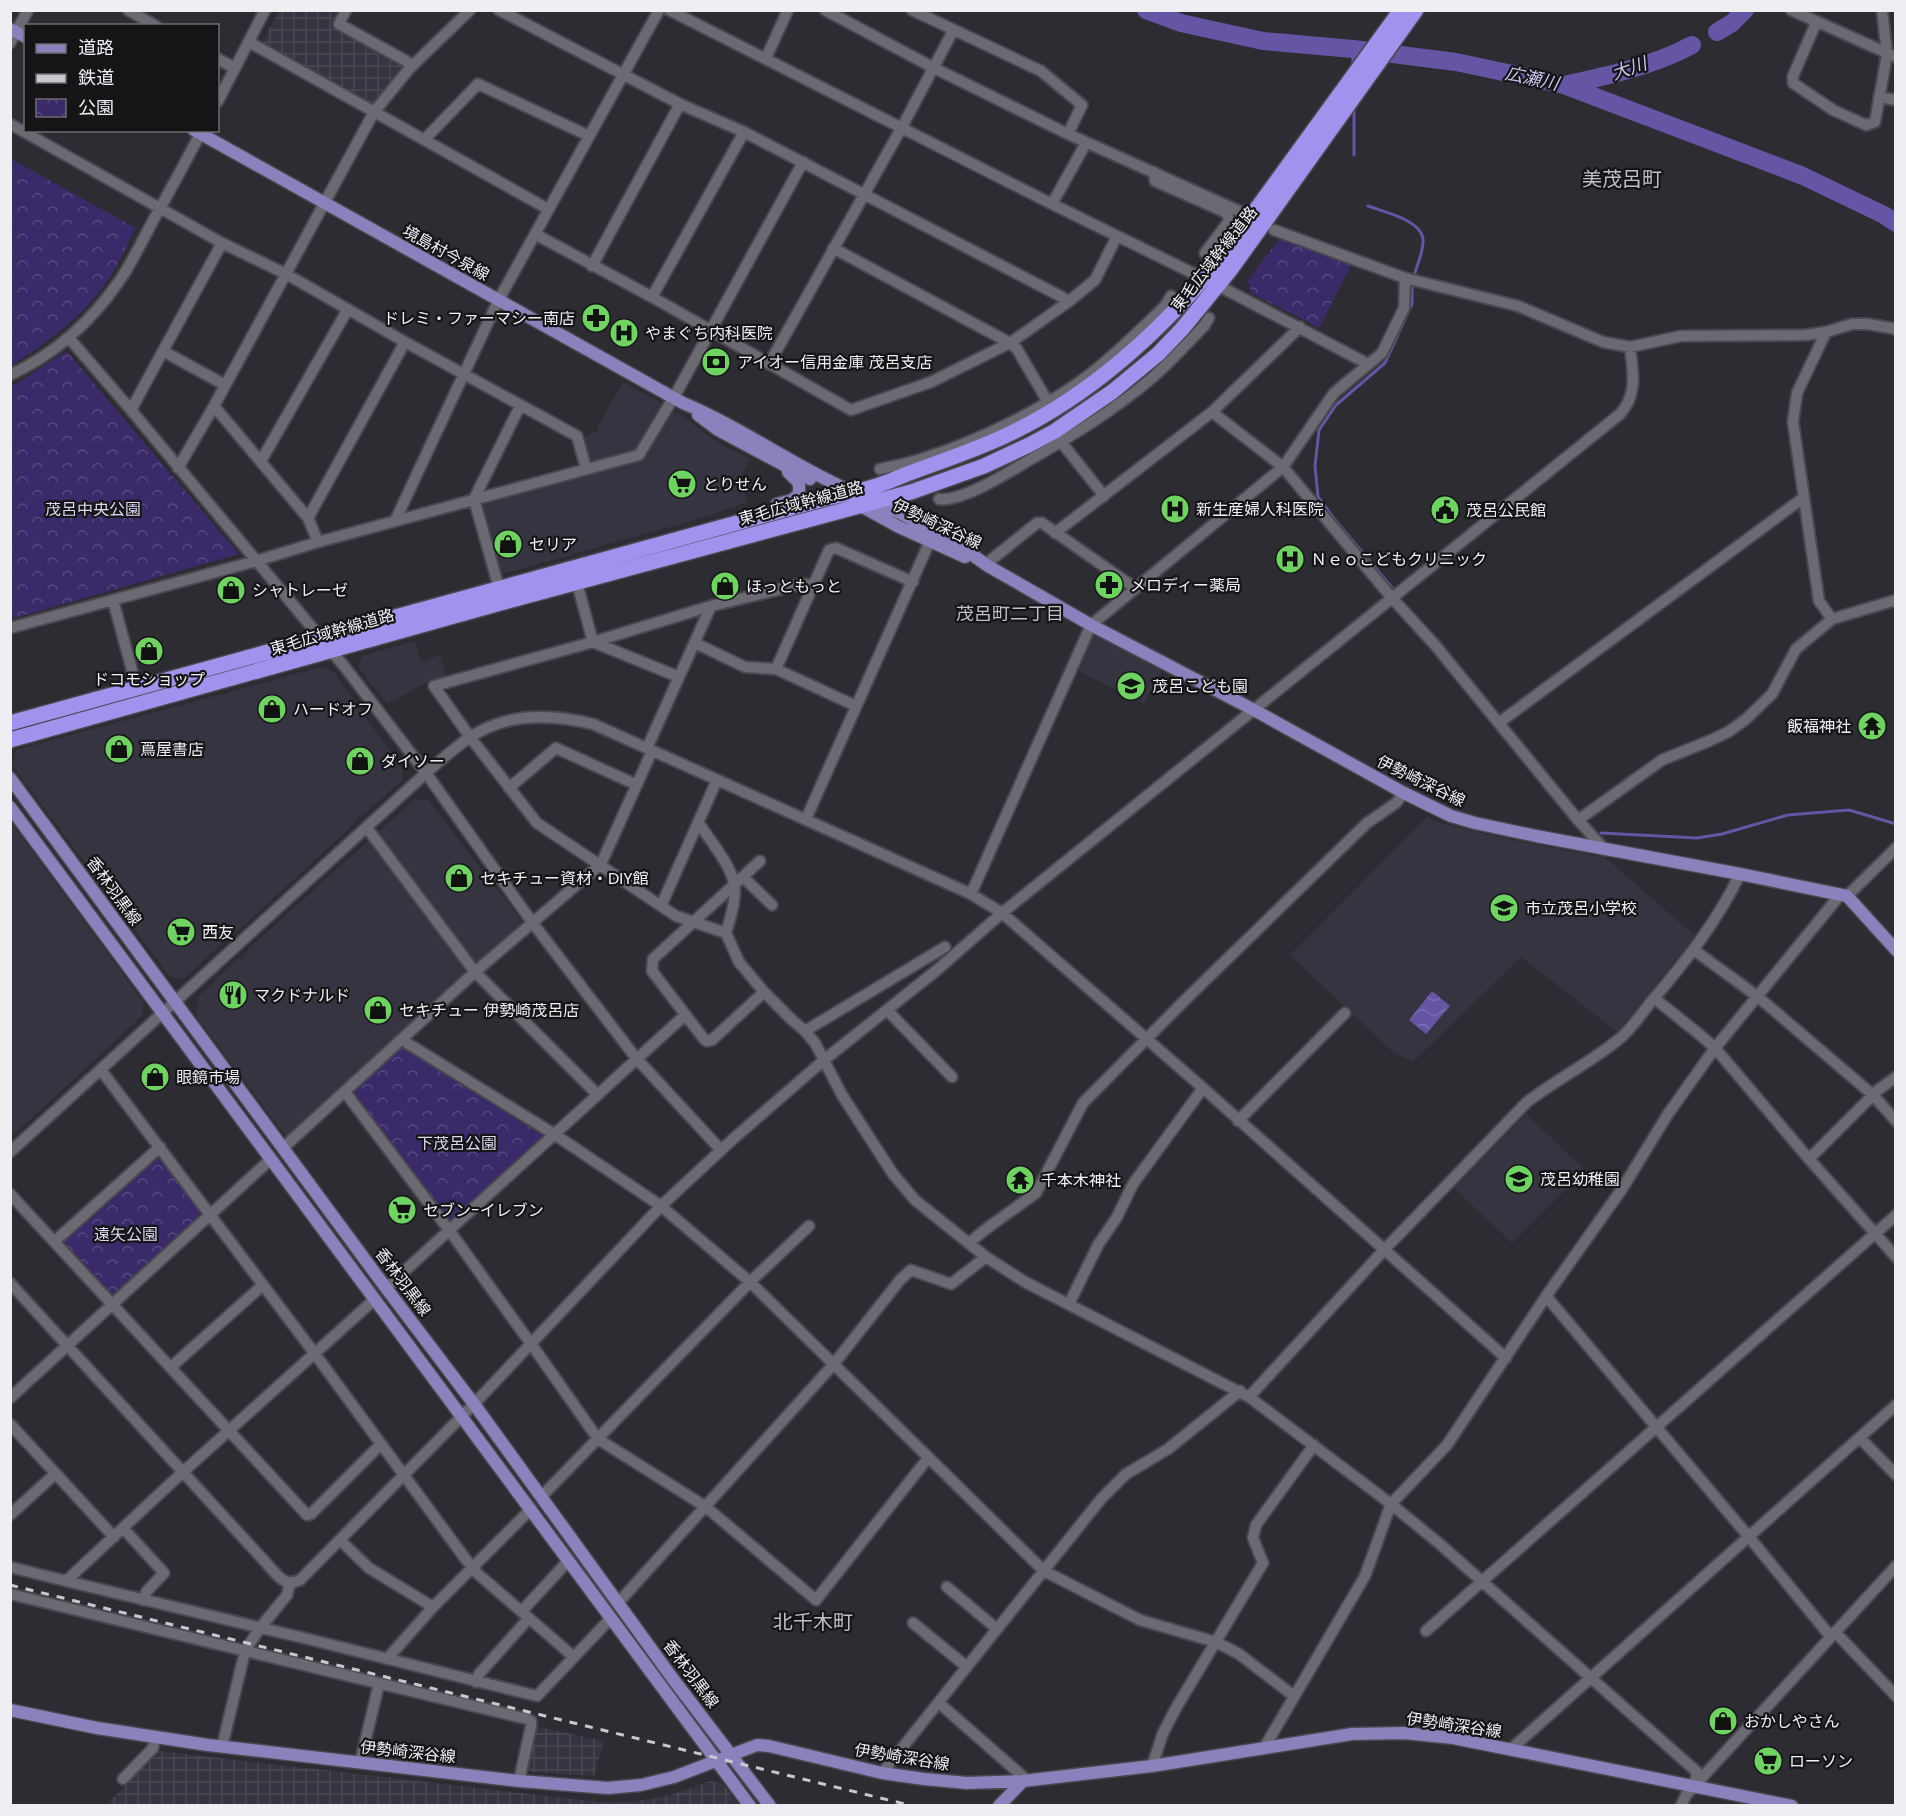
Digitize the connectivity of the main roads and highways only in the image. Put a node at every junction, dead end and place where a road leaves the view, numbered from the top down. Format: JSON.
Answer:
{"nodes":[{"id":1,"x":1401,"y":10,"type":"edge"},
{"id":2,"x":1416,"y":10,"type":"edge"},
{"id":3,"x":199,"y":132,"type":"edge"},
{"id":4,"x":678,"y":400,"type":"junction"},
{"id":5,"x":754,"y":451,"type":"junction"},
{"id":6,"x":857,"y":499,"type":"junction"},
{"id":7,"x":724,"y":527,"type":"junction"},
{"id":8,"x":988,"y":566,"type":"junction"},
{"id":9,"x":10,"y":723,"type":"edge"},
{"id":10,"x":10,"y":740,"type":"edge"},
{"id":11,"x":10,"y":778,"type":"edge"},
{"id":12,"x":10,"y":807,"type":"edge"},
{"id":13,"x":1896,"y":950,"type":"edge"},
{"id":14,"x":10,"y":1710,"type":"edge"},
{"id":15,"x":731,"y":1754,"type":"junction"},
{"id":16,"x":716,"y":1761,"type":"junction"},
{"id":17,"x":1026,"y":1781,"type":"junction"},
{"id":18,"x":750,"y":1806,"type":"edge"},
{"id":19,"x":770,"y":1806,"type":"edge"},
{"id":20,"x":999,"y":1806,"type":"edge"},
{"id":21,"x":1792,"y":1806,"type":"edge"}],
"edges":[{"from":1,"to":6,"type":"highway","name":"東毛広域幹線道路"},
{"from":2,"to":6,"type":"highway","name":"東毛広域幹線道路"},
{"from":3,"to":4,"type":"main road","name":"境島村今泉線"},
{"from":4,"to":5,"type":"main road","name":"境島村今泉線"},
{"from":4,"to":6,"type":"main road","name":"境島村今泉線"},
{"from":5,"to":6,"type":"main road","name":"境島村今泉線"},
{"from":5,"to":7,"type":"main road"},
{"from":6,"to":7,"type":"highway","name":"東毛広域幹線道路"},
{"from":6,"to":8,"type":"main road","name":"伊勢崎深谷線"},
{"from":6,"to":8,"type":"main road","name":"伊勢崎深谷線"},
{"from":6,"to":10,"type":"highway","name":"東毛広域幹線道路"},
{"from":7,"to":9,"type":"highway","name":"東毛広域幹線道路"},
{"from":8,"to":13,"type":"main road","name":"伊勢崎深谷線"},
{"from":11,"to":15,"type":"main road","name":"香林羽黒線"},
{"from":12,"to":16,"type":"main road","name":"香林羽黒線"},
{"from":14,"to":16,"type":"main road","name":"伊勢崎深谷線"},
{"from":15,"to":16,"type":"main road","name":"伊勢崎深谷線"},
{"from":15,"to":17,"type":"main road","name":"伊勢崎深谷線"},
{"from":15,"to":19,"type":"main road","name":"香林羽黒線"},
{"from":16,"to":18,"type":"main road","name":"香林羽黒線"},
{"from":17,"to":20,"type":"main road"},
{"from":17,"to":21,"type":"main road","name":"伊勢崎深谷線"}]}
